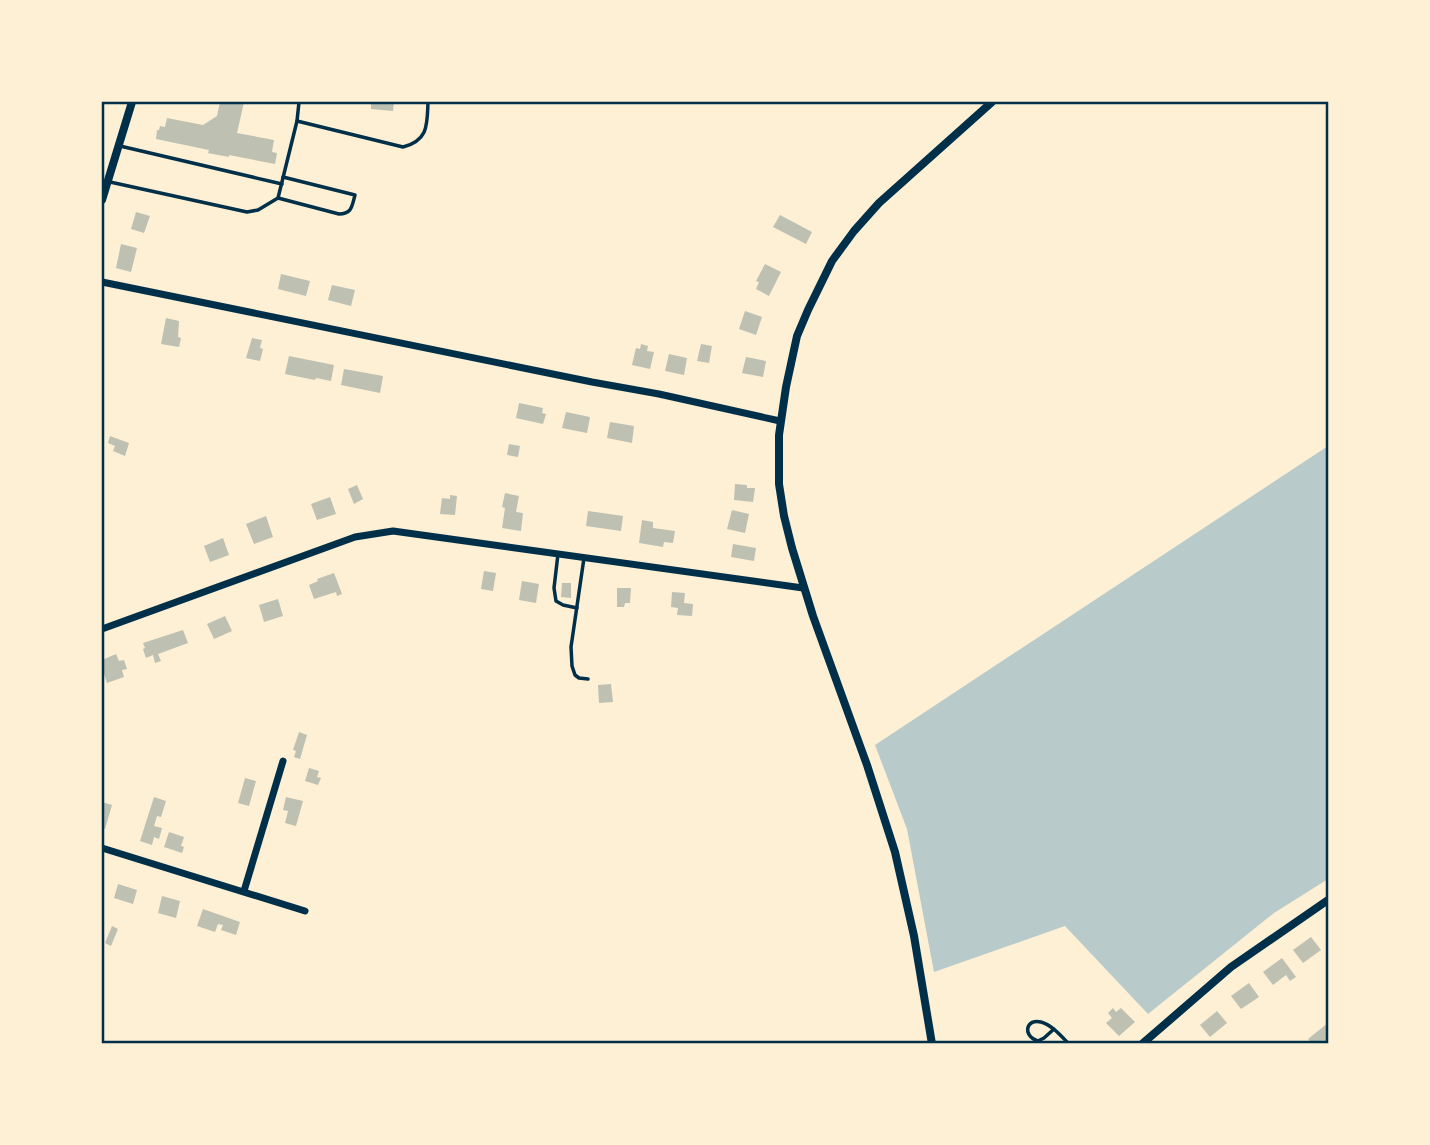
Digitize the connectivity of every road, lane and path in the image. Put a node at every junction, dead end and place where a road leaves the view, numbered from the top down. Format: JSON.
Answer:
{"nodes":[{"id":1,"x":132,"y":102,"type":"edge"},
{"id":2,"x":299,"y":102,"type":"edge"},
{"id":3,"x":428,"y":102,"type":"edge"},
{"id":4,"x":992,"y":102,"type":"edge"},
{"id":5,"x":297,"y":121,"type":"junction"},
{"id":6,"x":118,"y":146,"type":"junction"},
{"id":7,"x":284,"y":177,"type":"junction"},
{"id":8,"x":107,"y":181,"type":"junction"},
{"id":9,"x":282,"y":184,"type":"junction"},
{"id":10,"x":278,"y":198,"type":"junction"},
{"id":11,"x":102,"y":200,"type":"edge"},
{"id":12,"x":102,"y":282,"type":"edge"},
{"id":13,"x":780,"y":421,"type":"junction"},
{"id":14,"x":558,"y":554,"type":"junction"},
{"id":15,"x":584,"y":558,"type":"junction"},
{"id":16,"x":803,"y":588,"type":"junction"},
{"id":17,"x":577,"y":608,"type":"junction"},
{"id":18,"x":102,"y":629,"type":"edge"},
{"id":19,"x":588,"y":679,"type":"dead end"},
{"id":20,"x":283,"y":761,"type":"dead end"},
{"id":21,"x":102,"y":848,"type":"edge"},
{"id":22,"x":244,"y":891,"type":"junction"},
{"id":23,"x":1328,"y":900,"type":"edge"},
{"id":24,"x":305,"y":911,"type":"dead end"},
{"id":25,"x":1054,"y":1029,"type":"junction"},
{"id":26,"x":932,"y":1044,"type":"edge"},
{"id":27,"x":1069,"y":1044,"type":"edge"},
{"id":28,"x":1142,"y":1044,"type":"edge"}],
"edges":[{"from":1,"to":6,"type":"street"},
{"from":2,"to":5,"type":"lane"},
{"from":3,"to":5,"type":"lane"},
{"from":4,"to":13,"type":"street"},
{"from":5,"to":7,"type":"lane"},
{"from":6,"to":8,"type":"street"},
{"from":6,"to":9,"type":"lane"},
{"from":7,"to":9,"type":"lane"},
{"from":7,"to":10,"type":"lane"},
{"from":8,"to":10,"type":"lane"},
{"from":8,"to":11,"type":"street"},
{"from":9,"to":10,"type":"lane"},
{"from":12,"to":13,"type":"street"},
{"from":13,"to":16,"type":"street"},
{"from":14,"to":15,"type":"street"},
{"from":14,"to":17,"type":"lane"},
{"from":14,"to":18,"type":"street"},
{"from":15,"to":16,"type":"street"},
{"from":15,"to":17,"type":"lane"},
{"from":16,"to":26,"type":"street"},
{"from":17,"to":19,"type":"lane"},
{"from":20,"to":22,"type":"street"},
{"from":21,"to":22,"type":"street"},
{"from":22,"to":24,"type":"street"},
{"from":23,"to":28,"type":"street"},
{"from":25,"to":25,"type":"lane"},
{"from":25,"to":27,"type":"lane"}]}
